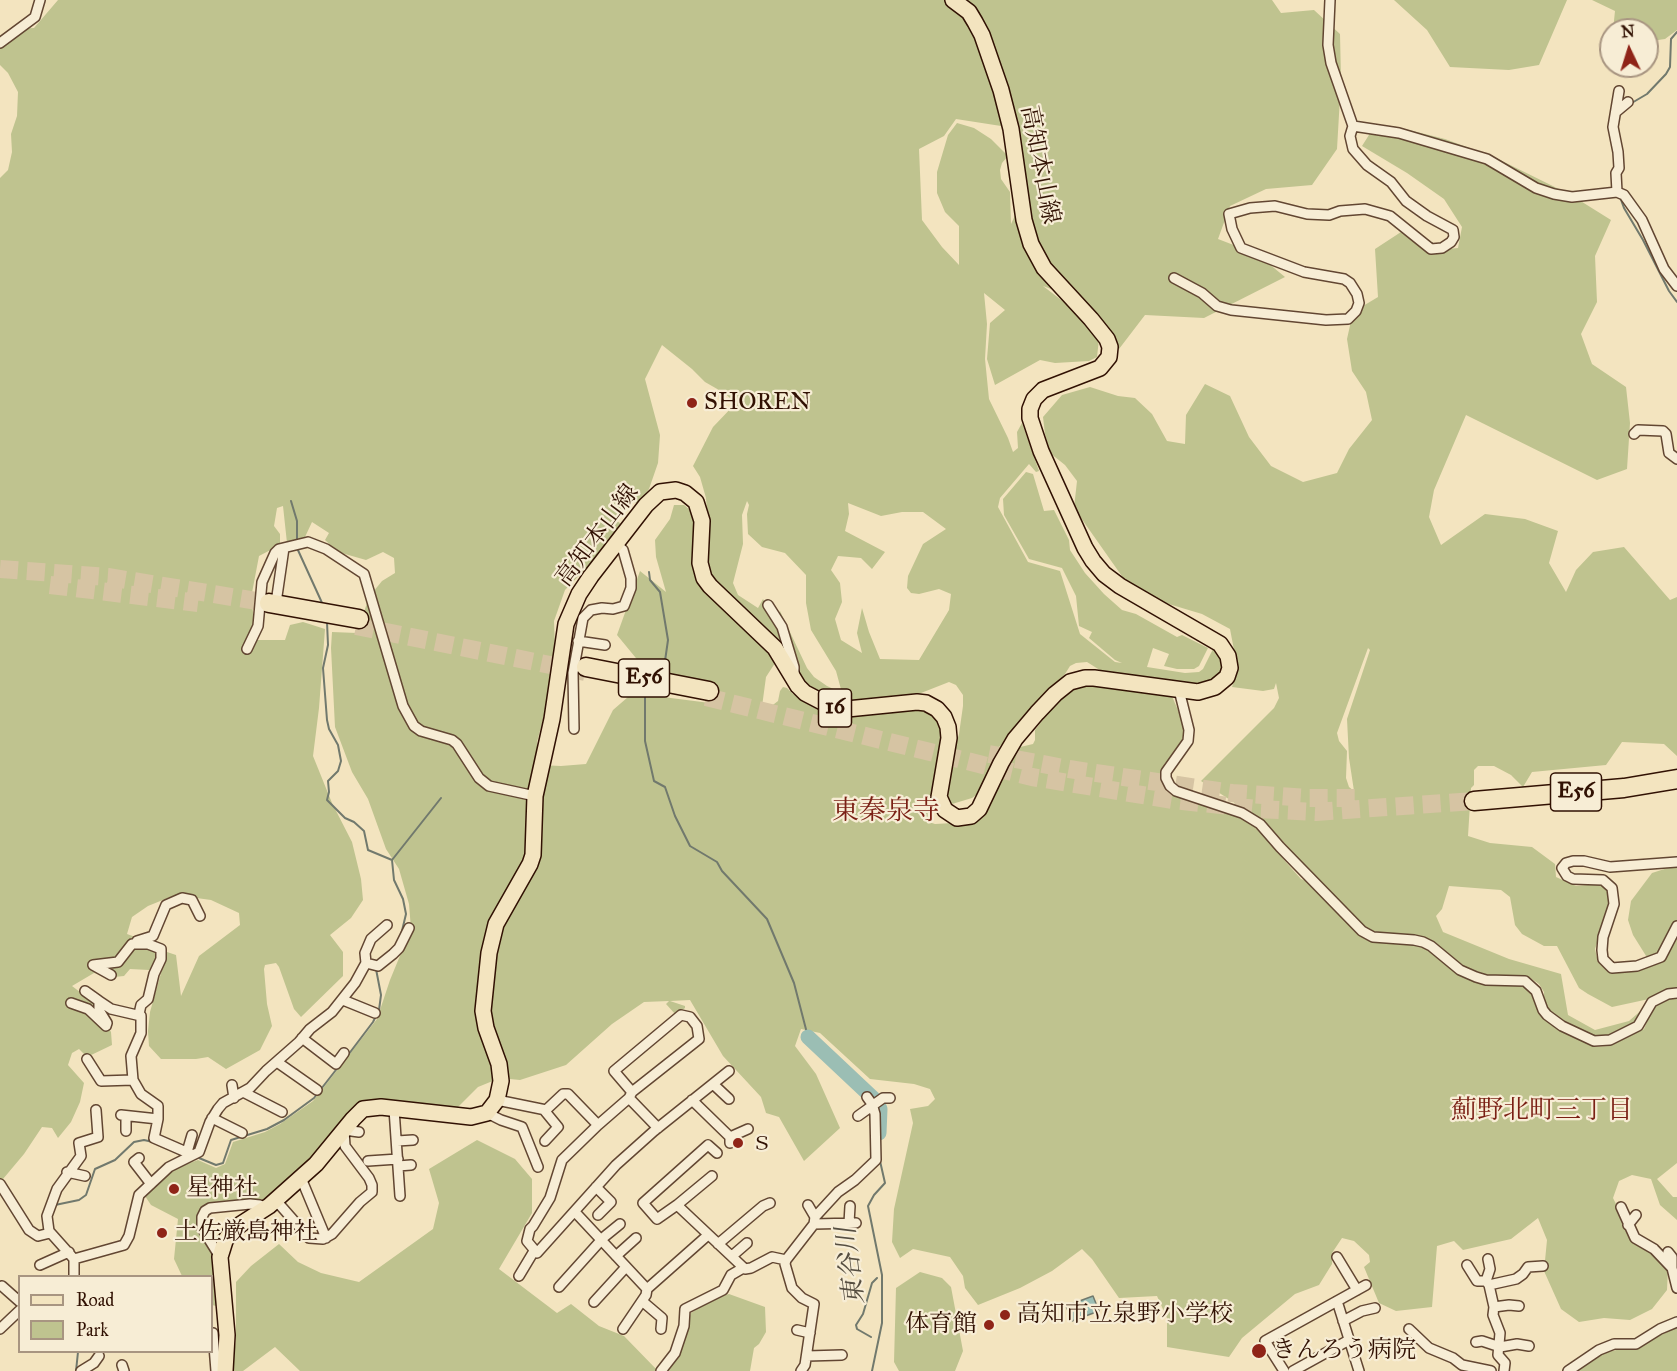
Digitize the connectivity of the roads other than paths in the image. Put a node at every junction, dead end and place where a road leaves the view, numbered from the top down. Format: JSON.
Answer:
{"nodes":[{"id":1,"x":40,"y":0,"type":"edge"},
{"id":2,"x":953,"y":0,"type":"edge"},
{"id":3,"x":1330,"y":0,"type":"edge"},
{"id":4,"x":0,"y":43,"type":"edge"},
{"id":5,"x":1619,"y":91,"type":"dead end"},
{"id":6,"x":1628,"y":102,"type":"dead end"},
{"id":7,"x":1616,"y":112,"type":"junction"},
{"id":8,"x":1353,"y":126,"type":"junction"},
{"id":9,"x":1620,"y":194,"type":"junction"},
{"id":10,"x":1174,"y":278,"type":"dead end"},
{"id":11,"x":1677,"y":286,"type":"edge"},
{"id":12,"x":1634,"y":434,"type":"dead end"},
{"id":13,"x":1677,"y":459,"type":"edge"},
{"id":14,"x":616,"y":544,"type":"junction"},
{"id":15,"x":287,"y":548,"type":"junction"},
{"id":16,"x":271,"y":603,"type":"joint"},
{"id":17,"x":768,"y":605,"type":"dead end"},
{"id":18,"x":358,"y":623,"type":"tunnel mouth"},
{"id":19,"x":578,"y":641,"type":"junction"},
{"id":20,"x":605,"y":645,"type":"dead end"},
{"id":21,"x":247,"y":650,"type":"dead end"},
{"id":22,"x":589,"y":670,"type":"tunnel mouth"},
{"id":23,"x":793,"y":679,"type":"junction"},
{"id":24,"x":1179,"y":690,"type":"junction"},
{"id":25,"x":701,"y":693,"type":"tunnel mouth"},
{"id":26,"x":574,"y":729,"type":"dead end"},
{"id":27,"x":1677,"y":773,"type":"edge"},
{"id":28,"x":1677,"y":779,"type":"edge"},
{"id":29,"x":535,"y":796,"type":"junction"},
{"id":30,"x":1677,"y":862,"type":"edge"},
{"id":31,"x":200,"y":916,"type":"dead end"},
{"id":32,"x":387,"y":925,"type":"dead end"},
{"id":33,"x":1677,"y":926,"type":"edge"},
{"id":34,"x":409,"y":928,"type":"dead end"},
{"id":35,"x":132,"y":944,"type":"junction"},
{"id":36,"x":372,"y":965,"type":"junction"},
{"id":37,"x":111,"y":975,"type":"dead end"},
{"id":38,"x":85,"y":991,"type":"dead end"},
{"id":39,"x":1677,"y":993,"type":"edge"},
{"id":40,"x":99,"y":1000,"type":"junction"},
{"id":41,"x":343,"y":1000,"type":"junction"},
{"id":42,"x":71,"y":1003,"type":"dead end"},
{"id":43,"x":375,"y":1013,"type":"dead end"},
{"id":44,"x":138,"y":1014,"type":"junction"},
{"id":45,"x":302,"y":1038,"type":"junction"},
{"id":46,"x":344,"y":1053,"type":"dead end"},
{"id":47,"x":87,"y":1059,"type":"dead end"},
{"id":48,"x":277,"y":1062,"type":"junction"},
{"id":49,"x":729,"y":1071,"type":"dead end"},
{"id":50,"x":133,"y":1080,"type":"junction"},
{"id":51,"x":713,"y":1084,"type":"junction"},
{"id":52,"x":232,"y":1085,"type":"dead end"},
{"id":53,"x":317,"y":1090,"type":"dead end"},
{"id":54,"x":245,"y":1093,"type":"junction"},
{"id":55,"x":630,"y":1095,"type":"junction"},
{"id":56,"x":234,"y":1098,"type":"junction"},
{"id":57,"x":890,"y":1098,"type":"dead end"},
{"id":58,"x":729,"y":1099,"type":"dead end"},
{"id":59,"x":497,"y":1100,"type":"junction"},
{"id":60,"x":692,"y":1100,"type":"junction"},
{"id":61,"x":873,"y":1100,"type":"junction"},
{"id":62,"x":394,"y":1109,"type":"junction"},
{"id":63,"x":96,"y":1110,"type":"dead end"},
{"id":64,"x":544,"y":1110,"type":"junction"},
{"id":65,"x":282,"y":1112,"type":"dead end"},
{"id":66,"x":487,"y":1113,"type":"junction"},
{"id":67,"x":858,"y":1116,"type":"dead end"},
{"id":68,"x":213,"y":1118,"type":"junction"},
{"id":69,"x":158,"y":1119,"type":"junction"},
{"id":70,"x":598,"y":1125,"type":"junction"},
{"id":71,"x":658,"y":1128,"type":"junction"},
{"id":72,"x":748,"y":1129,"type":"dead end"},
{"id":73,"x":126,"y":1131,"type":"dead end"},
{"id":74,"x":351,"y":1131,"type":"junction"},
{"id":75,"x":242,"y":1132,"type":"dead end"},
{"id":76,"x":192,"y":1135,"type":"dead end"},
{"id":77,"x":413,"y":1140,"type":"dead end"},
{"id":78,"x":396,"y":1141,"type":"junction"},
{"id":79,"x":545,"y":1141,"type":"dead end"},
{"id":80,"x":190,"y":1153,"type":"junction"},
{"id":81,"x":717,"y":1153,"type":"dead end"},
{"id":82,"x":139,"y":1158,"type":"dead end"},
{"id":83,"x":368,"y":1161,"type":"dead end"},
{"id":84,"x":398,"y":1163,"type":"junction"},
{"id":85,"x":411,"y":1165,"type":"dead end"},
{"id":86,"x":538,"y":1167,"type":"dead end"},
{"id":87,"x":67,"y":1172,"type":"junction"},
{"id":88,"x":85,"y":1176,"type":"dead end"},
{"id":89,"x":712,"y":1176,"type":"dead end"},
{"id":90,"x":301,"y":1178,"type":"junction"},
{"id":91,"x":151,"y":1184,"type":"junction"},
{"id":92,"x":0,"y":1185,"type":"edge"},
{"id":93,"x":596,"y":1187,"type":"junction"},
{"id":94,"x":400,"y":1196,"type":"dead end"},
{"id":95,"x":770,"y":1203,"type":"dead end"},
{"id":96,"x":677,"y":1205,"type":"junction"},
{"id":97,"x":808,"y":1205,"type":"dead end"},
{"id":98,"x":268,"y":1206,"type":"junction"},
{"id":99,"x":850,"y":1206,"type":"dead end"},
{"id":100,"x":1621,"y":1207,"type":"dead end"},
{"id":101,"x":574,"y":1212,"type":"junction"},
{"id":102,"x":598,"y":1215,"type":"dead end"},
{"id":103,"x":1636,"y":1215,"type":"dead end"},
{"id":104,"x":815,"y":1220,"type":"junction"},
{"id":105,"x":620,"y":1224,"type":"dead end"},
{"id":106,"x":1628,"y":1226,"type":"junction"},
{"id":107,"x":50,"y":1233,"type":"junction"},
{"id":108,"x":708,"y":1235,"type":"junction"},
{"id":109,"x":326,"y":1238,"type":"junction"},
{"id":110,"x":636,"y":1238,"type":"dead end"},
{"id":111,"x":1651,"y":1238,"type":"dead end"},
{"id":112,"x":601,"y":1241,"type":"junction"},
{"id":113,"x":747,"y":1243,"type":"dead end"},
{"id":114,"x":718,"y":1244,"type":"junction"},
{"id":115,"x":1652,"y":1248,"type":"junction"},
{"id":116,"x":534,"y":1251,"type":"junction"},
{"id":117,"x":1668,"y":1252,"type":"dead end"},
{"id":118,"x":74,"y":1256,"type":"junction"},
{"id":119,"x":616,"y":1256,"type":"junction"},
{"id":120,"x":732,"y":1256,"type":"junction"},
{"id":121,"x":220,"y":1257,"type":"junction"},
{"id":122,"x":1337,"y":1257,"type":"dead end"},
{"id":123,"x":786,"y":1260,"type":"junction"},
{"id":124,"x":1488,"y":1260,"type":"dead end"},
{"id":125,"x":40,"y":1265,"type":"dead end"},
{"id":126,"x":1467,"y":1265,"type":"dead end"},
{"id":127,"x":1543,"y":1266,"type":"dead end"},
{"id":128,"x":626,"y":1267,"type":"junction"},
{"id":129,"x":743,"y":1268,"type":"junction"},
{"id":130,"x":1671,"y":1268,"type":"junction"},
{"id":131,"x":74,"y":1275,"type":"edge"},
{"id":132,"x":519,"y":1276,"type":"dead end"},
{"id":133,"x":1484,"y":1282,"type":"junction"},
{"id":134,"x":1465,"y":1284,"type":"dead end"},
{"id":135,"x":2,"y":1287,"type":"dead end"},
{"id":136,"x":560,"y":1287,"type":"dead end"},
{"id":137,"x":1677,"y":1288,"type":"edge"},
{"id":138,"x":647,"y":1289,"type":"junction"},
{"id":139,"x":18,"y":1300,"type":"edge"},
{"id":140,"x":642,"y":1301,"type":"junction"},
{"id":141,"x":1337,"y":1301,"type":"junction"},
{"id":142,"x":594,"y":1302,"type":"dead end"},
{"id":143,"x":1519,"y":1306,"type":"dead end"},
{"id":144,"x":1494,"y":1307,"type":"junction"},
{"id":145,"x":1375,"y":1308,"type":"dead end"},
{"id":146,"x":18,"y":1312,"type":"edge"},
{"id":147,"x":1343,"y":1321,"type":"junction"},
{"id":148,"x":1677,"y":1322,"type":"edge"},
{"id":149,"x":0,"y":1329,"type":"edge"},
{"id":150,"x":623,"y":1329,"type":"dead end"},
{"id":151,"x":661,"y":1329,"type":"dead end"},
{"id":152,"x":1408,"y":1329,"type":"dead end"},
{"id":153,"x":797,"y":1330,"type":"dead end"},
{"id":154,"x":213,"y":1333,"type":"dead end"},
{"id":155,"x":810,"y":1333,"type":"junction"},
{"id":156,"x":1349,"y":1340,"type":"junction"},
{"id":157,"x":1476,"y":1342,"type":"dead end"},
{"id":158,"x":1529,"y":1346,"type":"dead end"},
{"id":159,"x":1500,"y":1347,"type":"junction"},
{"id":160,"x":842,"y":1355,"type":"dead end"},
{"id":161,"x":99,"y":1356,"type":"dead end"},
{"id":162,"x":807,"y":1356,"type":"junction"},
{"id":163,"x":81,"y":1371,"type":"edge"},
{"id":164,"x":216,"y":1371,"type":"edge"},
{"id":165,"x":225,"y":1371,"type":"edge"},
{"id":166,"x":661,"y":1371,"type":"edge"},
{"id":167,"x":801,"y":1371,"type":"edge"},
{"id":168,"x":1284,"y":1371,"type":"edge"},
{"id":169,"x":1293,"y":1371,"type":"edge"},
{"id":170,"x":1359,"y":1371,"type":"edge"},
{"id":171,"x":1491,"y":1371,"type":"edge"},
{"id":172,"x":1504,"y":1371,"type":"edge"},
{"id":173,"x":1568,"y":1371,"type":"edge"}],
"edges":[{"from":1,"to":4,"type":"street"},
{"from":2,"to":24,"type":"main road","name":"高知本山線","number":"16"},
{"from":3,"to":8,"type":"street"},
{"from":5,"to":7,"type":"street"},
{"from":6,"to":7,"type":"street"},
{"from":7,"to":9,"type":"street"},
{"from":8,"to":9,"type":"street"},
{"from":8,"to":10,"type":"street"},
{"from":9,"to":11,"type":"street"},
{"from":12,"to":13,"type":"street"},
{"from":14,"to":19,"type":"street"},
{"from":14,"to":23,"type":"main road","name":"高知本山線","number":"16"},
{"from":14,"to":29,"type":"main road","name":"高知本山線","number":"16"},
{"from":15,"to":16,"type":"street"},
{"from":15,"to":21,"type":"street"},
{"from":15,"to":29,"type":"street"},
{"from":16,"to":18,"type":"highway"},
{"from":17,"to":23,"type":"street"},
{"from":19,"to":20,"type":"street"},
{"from":19,"to":26,"type":"street"},
{"from":22,"to":25,"type":"highway","number":"E56"},
{"from":23,"to":24,"type":"main road","name":"高知本山線","number":"16"},
{"from":24,"to":39,"type":"street"},
{"from":27,"to":28,"type":"highway","number":"E56"},
{"from":29,"to":59,"type":"main road","name":"高知本山線","number":"16"},
{"from":30,"to":33,"type":"street"},
{"from":31,"to":35,"type":"street"},
{"from":32,"to":36,"type":"street"},
{"from":34,"to":36,"type":"street"},
{"from":35,"to":37,"type":"street"},
{"from":35,"to":44,"type":"street"},
{"from":36,"to":41,"type":"street"},
{"from":38,"to":40,"type":"street"},
{"from":40,"to":42,"type":"street"},
{"from":40,"to":44,"type":"street"},
{"from":41,"to":43,"type":"street"},
{"from":41,"to":45,"type":"street"},
{"from":44,"to":50,"type":"street"},
{"from":45,"to":46,"type":"street"},
{"from":45,"to":48,"type":"street"},
{"from":47,"to":50,"type":"street"},
{"from":48,"to":53,"type":"street"},
{"from":48,"to":54,"type":"street"},
{"from":49,"to":51,"type":"street"},
{"from":50,"to":69,"type":"street"},
{"from":51,"to":58,"type":"street"},
{"from":51,"to":60,"type":"street"},
{"from":52,"to":56,"type":"street"},
{"from":54,"to":56,"type":"street"},
{"from":54,"to":65,"type":"street"},
{"from":55,"to":55,"type":"street"},
{"from":55,"to":70,"type":"street"},
{"from":55,"to":71,"type":"street"},
{"from":56,"to":68,"type":"street"},
{"from":57,"to":61,"type":"street"},
{"from":59,"to":64,"type":"street"},
{"from":59,"to":66,"type":"main road"},
{"from":60,"to":71,"type":"street"},
{"from":60,"to":72,"type":"street"},
{"from":61,"to":67,"type":"street"},
{"from":61,"to":104,"type":"street"},
{"from":62,"to":66,"type":"main road"},
{"from":62,"to":74,"type":"main road"},
{"from":62,"to":78,"type":"street"},
{"from":63,"to":87,"type":"street"},
{"from":64,"to":70,"type":"street"},
{"from":64,"to":79,"type":"street"},
{"from":66,"to":86,"type":"street"},
{"from":68,"to":75,"type":"street"},
{"from":68,"to":80,"type":"street"},
{"from":69,"to":73,"type":"street"},
{"from":69,"to":80,"type":"street"},
{"from":70,"to":116,"type":"street"},
{"from":71,"to":93,"type":"street"},
{"from":74,"to":90,"type":"main road"},
{"from":74,"to":109,"type":"street"},
{"from":76,"to":80,"type":"street"},
{"from":77,"to":78,"type":"street"},
{"from":78,"to":84,"type":"street"},
{"from":80,"to":91,"type":"street"},
{"from":81,"to":96,"type":"street"},
{"from":82,"to":91,"type":"street"},
{"from":83,"to":84,"type":"street"},
{"from":84,"to":85,"type":"street"},
{"from":84,"to":94,"type":"street"},
{"from":87,"to":88,"type":"street"},
{"from":87,"to":107,"type":"street"},
{"from":89,"to":96,"type":"street"},
{"from":90,"to":98,"type":"main road"},
{"from":90,"to":109,"type":"street"},
{"from":91,"to":118,"type":"street"},
{"from":92,"to":107,"type":"street"},
{"from":93,"to":101,"type":"street"},
{"from":93,"to":102,"type":"street"},
{"from":95,"to":114,"type":"street"},
{"from":96,"to":108,"type":"street"},
{"from":97,"to":104,"type":"street"},
{"from":98,"to":109,"type":"street"},
{"from":98,"to":121,"type":"main road"},
{"from":98,"to":121,"type":"street"},
{"from":99,"to":104,"type":"street"},
{"from":100,"to":106,"type":"street"},
{"from":101,"to":112,"type":"street"},
{"from":101,"to":116,"type":"street"},
{"from":103,"to":106,"type":"street"},
{"from":104,"to":123,"type":"street"},
{"from":105,"to":112,"type":"street"},
{"from":106,"to":115,"type":"street"},
{"from":107,"to":118,"type":"street"},
{"from":108,"to":114,"type":"street"},
{"from":108,"to":138,"type":"street"},
{"from":110,"to":119,"type":"street"},
{"from":111,"to":115,"type":"street"},
{"from":112,"to":119,"type":"street"},
{"from":112,"to":136,"type":"street"},
{"from":113,"to":120,"type":"street"},
{"from":114,"to":120,"type":"street"},
{"from":115,"to":130,"type":"street"},
{"from":116,"to":132,"type":"street"},
{"from":117,"to":130,"type":"street"},
{"from":118,"to":125,"type":"street"},
{"from":118,"to":131,"type":"street"},
{"from":119,"to":128,"type":"street"},
{"from":120,"to":129,"type":"street"},
{"from":121,"to":165,"type":"main road"},
{"from":122,"to":141,"type":"street"},
{"from":123,"to":129,"type":"street"},
{"from":123,"to":155,"type":"street"},
{"from":124,"to":133,"type":"street"},
{"from":126,"to":133,"type":"street"},
{"from":127,"to":133,"type":"street"},
{"from":128,"to":138,"type":"street"},
{"from":128,"to":142,"type":"street"},
{"from":129,"to":166,"type":"street"},
{"from":130,"to":137,"type":"street"},
{"from":133,"to":134,"type":"street"},
{"from":133,"to":144,"type":"street"},
{"from":135,"to":139,"type":"street"},
{"from":138,"to":140,"type":"street"},
{"from":140,"to":150,"type":"street"},
{"from":140,"to":151,"type":"street"},
{"from":141,"to":147,"type":"street"},
{"from":141,"to":168,"type":"street"},
{"from":143,"to":144,"type":"street"},
{"from":144,"to":159,"type":"street"},
{"from":145,"to":147,"type":"street"},
{"from":146,"to":149,"type":"street"},
{"from":147,"to":156,"type":"street"},
{"from":148,"to":173,"type":"street"},
{"from":152,"to":171,"type":"street"},
{"from":153,"to":155,"type":"street"},
{"from":154,"to":164,"type":"street"},
{"from":155,"to":162,"type":"street"},
{"from":156,"to":169,"type":"street"},
{"from":156,"to":170,"type":"street"},
{"from":157,"to":159,"type":"street"},
{"from":158,"to":159,"type":"street"},
{"from":159,"to":172,"type":"street"},
{"from":160,"to":162,"type":"street"},
{"from":161,"to":163,"type":"street"},
{"from":162,"to":167,"type":"street"}]}
